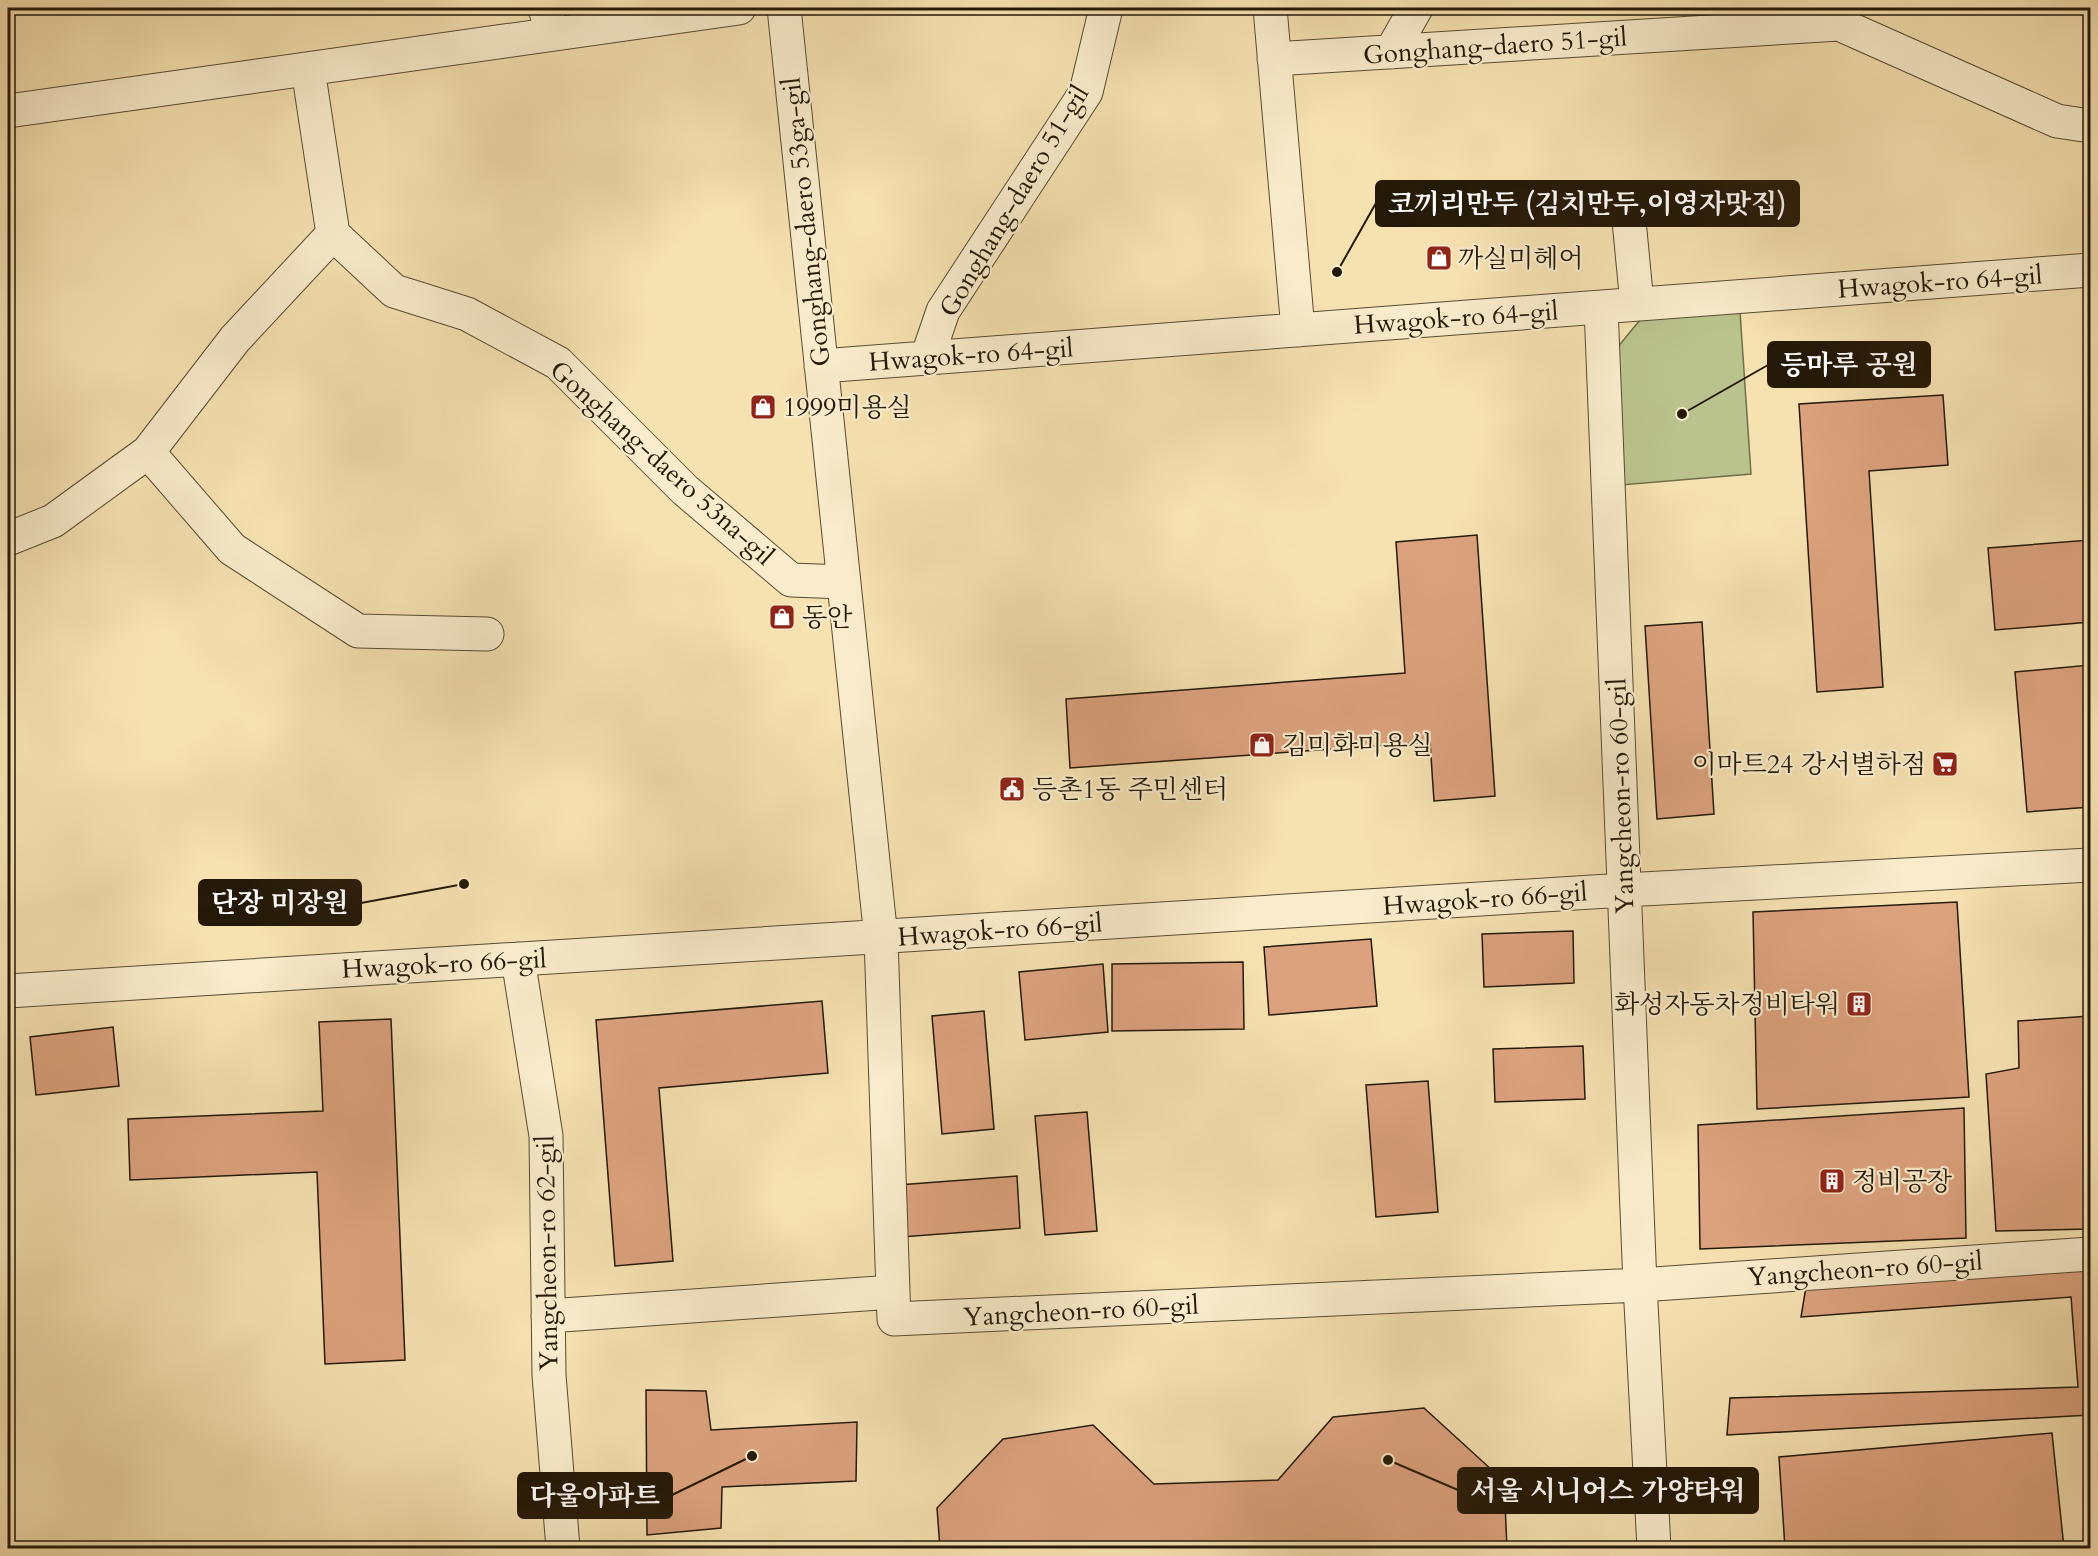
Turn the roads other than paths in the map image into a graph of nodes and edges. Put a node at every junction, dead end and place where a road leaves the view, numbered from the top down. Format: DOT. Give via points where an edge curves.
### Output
graph roads {
  1 [pos="740,8"];
  2 [pos="784,8"];
  3 [pos="1106,8"];
  4 [pos="1270,8"];
  5 [pos="1416,8"];
  6 [pos="548,21"];
  7 [pos="1391,52"];
  8 [pos="1274,60"];
  9 [pos="308,69"];
  10 [pos="8,111"];
  11 [pos="2091,126"];
  12 [pos="1628,210"];
  13 [pos="333,234"];
  14 [pos="2091,270"];
  15 [pos="1637,304"];
  16 [pos="1601,307"];
  17 [pos="1298,330"];
  18 [pos="927,358"];
  19 [pos="821,366"];
  20 [pos="147,452"];
  21 [pos="8,540"];
  22 [pos="844,582"];
  23 [pos="487,634"];
  24 [pos="2091,865"];
  25 [pos="1624,890"];
  26 [pos="881,938"];
  27 [pos="518,959"];
  28 [pos="8,991"];
  29 [pos="2091,1254"];
  30 [pos="1640,1285"];
  31 [pos="893,1292"];
  32 [pos="549,1316"];
  33 [pos="563,1548"];
  34 [pos="1654,1548"];
  1 -- 6 [label="street"];
  2 -- 19 [label="street, Gonghang-daero 53ga-gil"];
  3 -- 18 [label="street, Gonghang-daero 51-gil" via="1086,92 943,311"];
  4 -- 8 [label="street"];
  5 -- 7 [label="street"];
  6 -- 9 [label="street"];
  7 -- 8 [label="street, Gonghang-daero 51-gil"];
  7 -- 11 [label="street, Gonghang-daero 51-gil" via="1839,24 2057,121"];
  8 -- 17 [label="street"];
  9 -- 10 [label="street"];
  9 -- 13 [label="street"];
  12 -- 15 [label="street"];
  13 -- 20 [label="street" via="235,339"];
  13 -- 22 [label="street, Gonghang-daero 53na-gil" via="394,291 467,314 558,363 685,490 791,580"];
  14 -- 15 [label="street, Hwagok-ro 64-gil"];
  15 -- 16 [label="street, Hwagok-ro 64-gil"];
  16 -- 17 [label="street, Hwagok-ro 64-gil"];
  16 -- 25 [label="street, Yangcheon-ro 60-gil"];
  17 -- 18 [label="street, Hwagok-ro 64-gil"];
  18 -- 19 [label="street, Hwagok-ro 64-gil"];
  19 -- 22 [label="street, Gonghang-daero 53ga-gil"];
  20 -- 21 [label="street" via="52,521"];
  20 -- 23 [label="street" via="232,549 358,631"];
  22 -- 26 [label="street, Gonghang-daero 53ga-gil"];
  24 -- 25 [label="street, Hwagok-ro 66-gil"];
  25 -- 26 [label="street, Hwagok-ro 66-gil"];
  25 -- 30 [label="street, Yangcheon-ro 60-gil"];
  26 -- 27 [label="street, Hwagok-ro 66-gil"];
  26 -- 31 [label="street, Hwagok-ro 66-gil"];
  27 -- 28 [label="street, Hwagok-ro 66-gil"];
  27 -- 32 [label="street, Yangcheon-ro 62-gil" via="546,1136"];
  29 -- 30 [label="street, Yangcheon-ro 60-gil"];
  30 -- 31 [label="street, Yangcheon-ro 60-gil" via="894,1319"];
  30 -- 34 [label="street, Yangcheon-ro 60-gil"];
  31 -- 32 [label="street"];
  32 -- 33 [label="street, Yangcheon-ro 62-gil" via="549,1375"];
}
